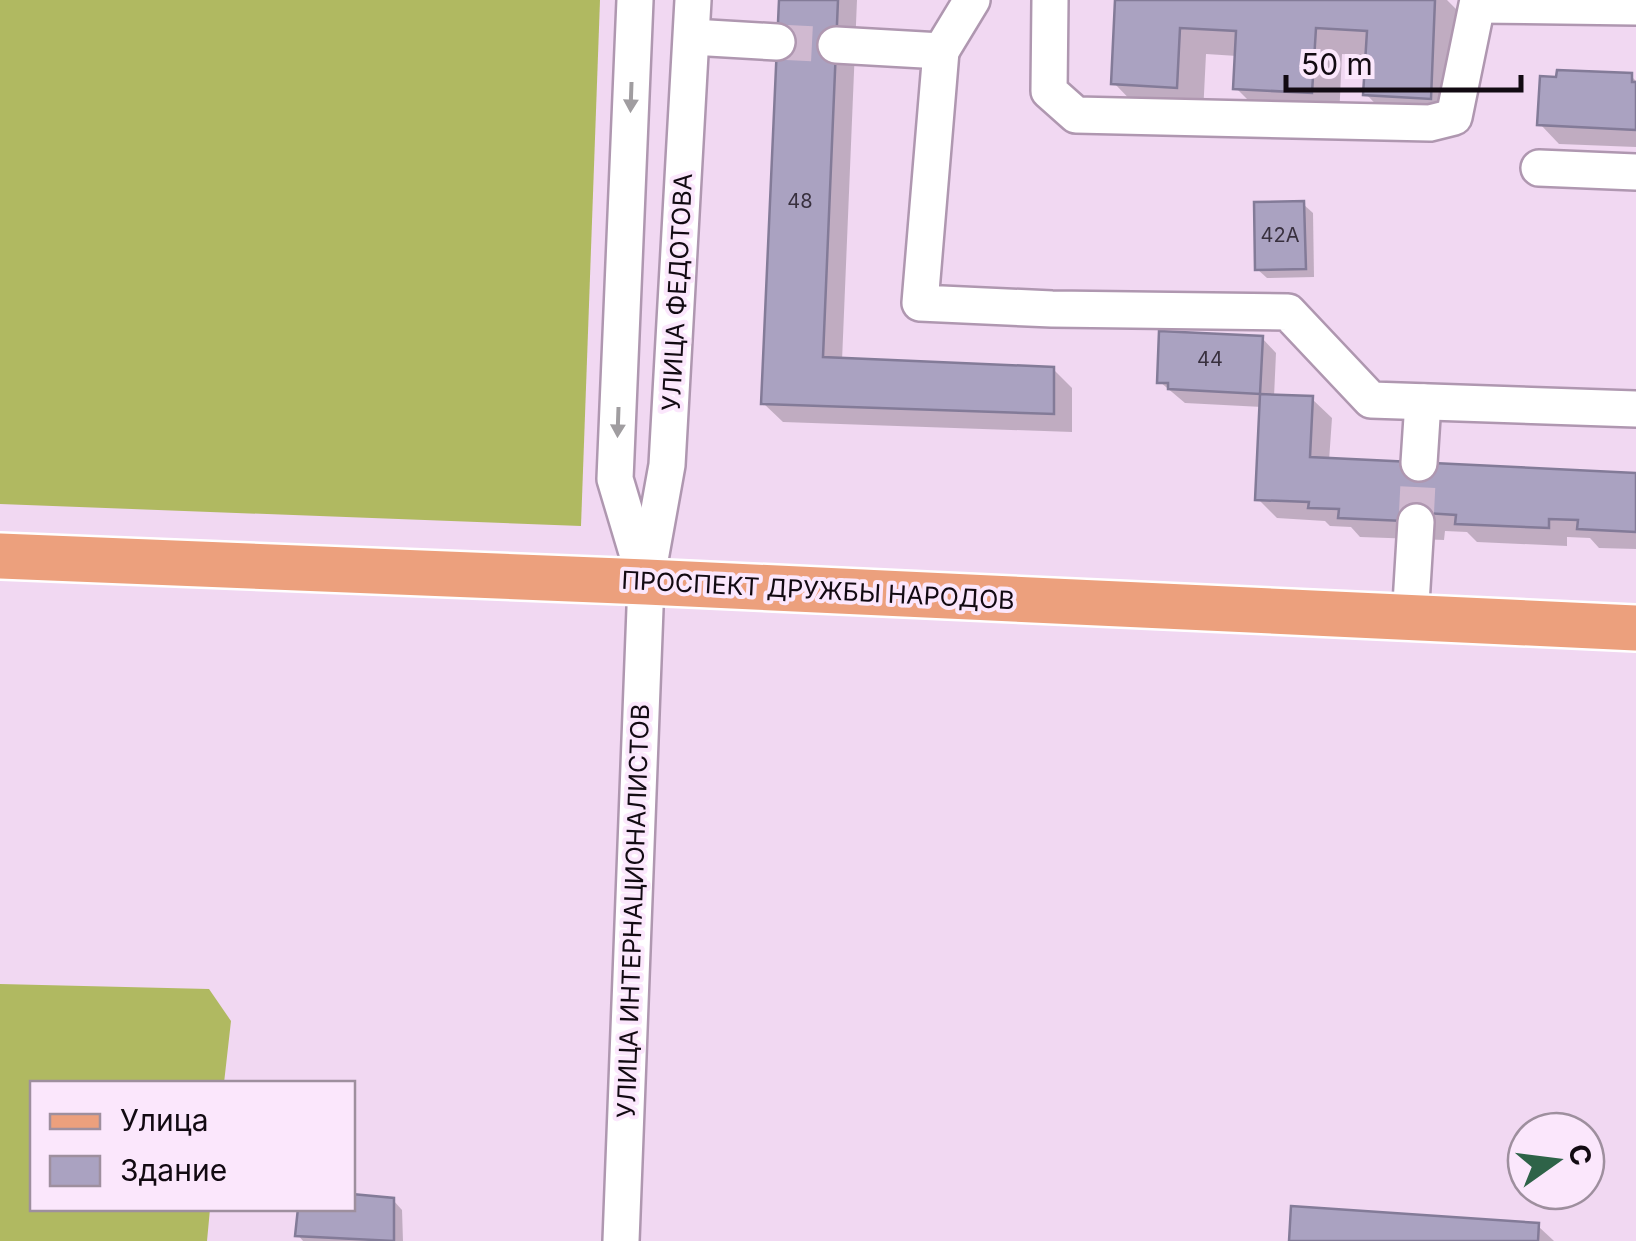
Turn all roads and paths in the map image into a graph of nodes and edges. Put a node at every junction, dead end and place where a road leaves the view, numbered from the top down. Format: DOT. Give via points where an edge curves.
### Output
graph roads {
  1 [pos="635,0"];
  2 [pos="693,0"];
  3 [pos="972,0"];
  4 [pos="1050,0"];
  5 [pos="1478,2"];
  6 [pos="1636,7"];
  7 [pos="692,37"];
  8 [pos="777,42"];
  9 [pos="836,45"];
  10 [pos="941,50"];
  11 [pos="1540,168"];
  12 [pos="1636,172"];
  13 [pos="1423,402"];
  14 [pos="1636,409"];
  15 [pos="1420,462"];
  16 [pos="1416,522"];
  17 [pos="0,556"];
  18 [pos="646,582"];
  19 [pos="1410,620"];
  20 [pos="1636,628"];
  21 [pos="621,1241"];
  1 -- 18 [label="street, one-way" via="615,479"];
  2 -- 7 [label="street, УЛИЦА ФЕДОТОВА"];
  3 -- 10 [label="street"];
  4 -- 5 [label="street" via="1049,91 1076,115 1430,123 1454,117"];
  5 -- 6 [label="street"];
  7 -- 8 [label="street"];
  7 -- 18 [label="street, УЛИЦА ФЕДОТОВА" via="668,464"];
  9 -- 10 [label="street"];
  10 -- 13 [label="street" via="920,303 1288,312 1371,400"];
  11 -- 12 [label="street"];
  13 -- 14 [label="street"];
  13 -- 15 [label="street"];
  16 -- 19 [label="street"];
  17 -- 18 [label="main road, ПРОСПЕКТ ДРУЖБЫ НАРОДОВ"];
  18 -- 19 [label="main road, ПРОСПЕКТ ДРУЖБЫ НАРОДОВ"];
  18 -- 21 [label="street, УЛИЦА ИНТЕРНАЦИОНАЛИСТОВ"];
  19 -- 20 [label="main road, ПРОСПЕКТ ДРУЖБЫ НАРОДОВ"];
}
